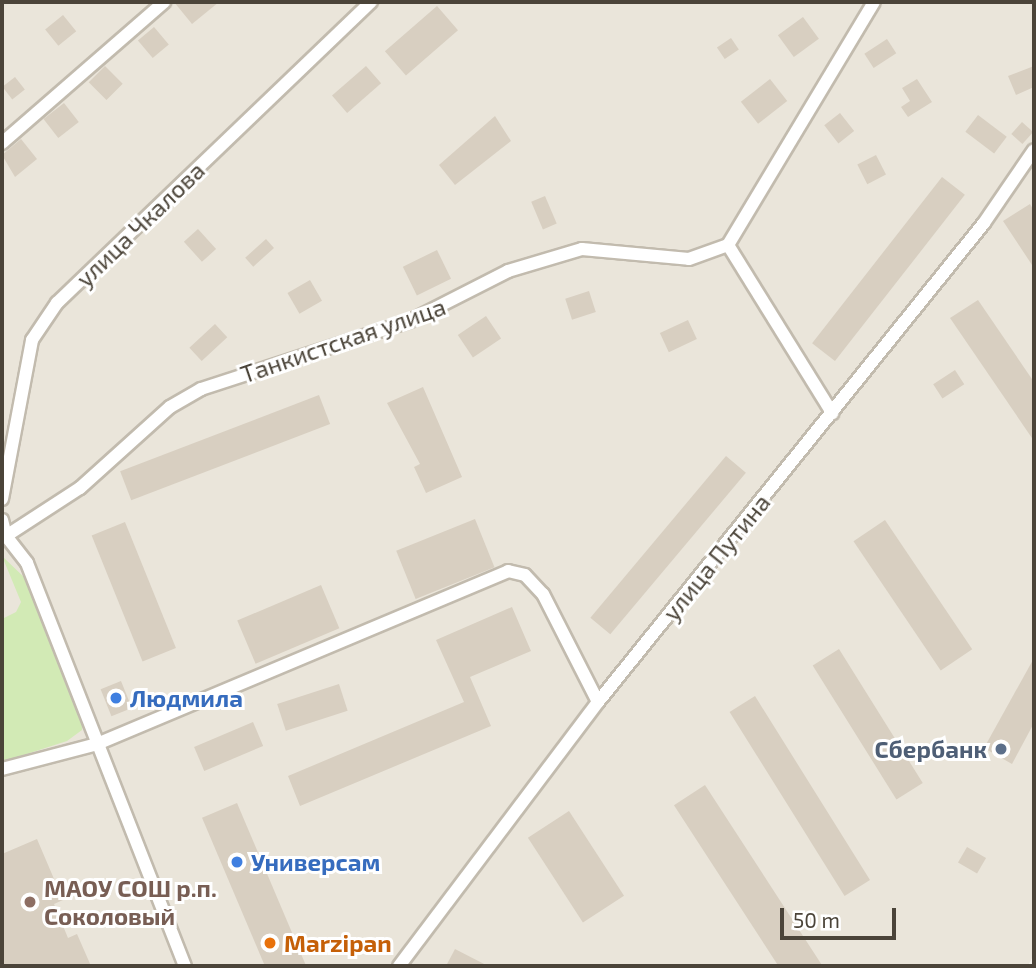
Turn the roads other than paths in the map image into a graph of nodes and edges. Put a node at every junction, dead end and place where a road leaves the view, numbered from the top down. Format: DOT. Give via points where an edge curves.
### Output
graph roads {
  1 [pos="164,2"];
  2 [pos="372,2"];
  3 [pos="874,2"];
  4 [pos="2,143"];
  5 [pos="1034,150"];
  6 [pos="728,245"];
  7 [pos="832,413"];
  8 [pos="2,499"];
  9 [pos="2,520"];
  10 [pos="6,536"];
  11 [pos="598,702"];
  12 [pos="97,744"];
  13 [pos="2,769"];
  14 [pos="185,966"];
  15 [pos="399,966"];
  1 -- 4 [label="street"];
  2 -- 8 [label="street, улица Чкалова" via="57,303 32,340"];
  3 -- 6 [label="street"];
  5 -- 7 [label="street, улица Путина" via="984,223"];
  6 -- 7 [label="street"];
  6 -- 10 [label="street, Танкистская улица" via="689,258 582,250 508,271 410,321 201,389 170,407 80,488"];
  7 -- 11 [label="street, улица Путина"];
  9 -- 10 [label="street"];
  10 -- 12 [label="street" via="27,563"];
  11 -- 12 [label="street" via="543,594 525,575 508,571"];
  11 -- 15 [label="street, улица Путина"];
  12 -- 13 [label="street"];
  12 -- 14 [label="street"];
}
